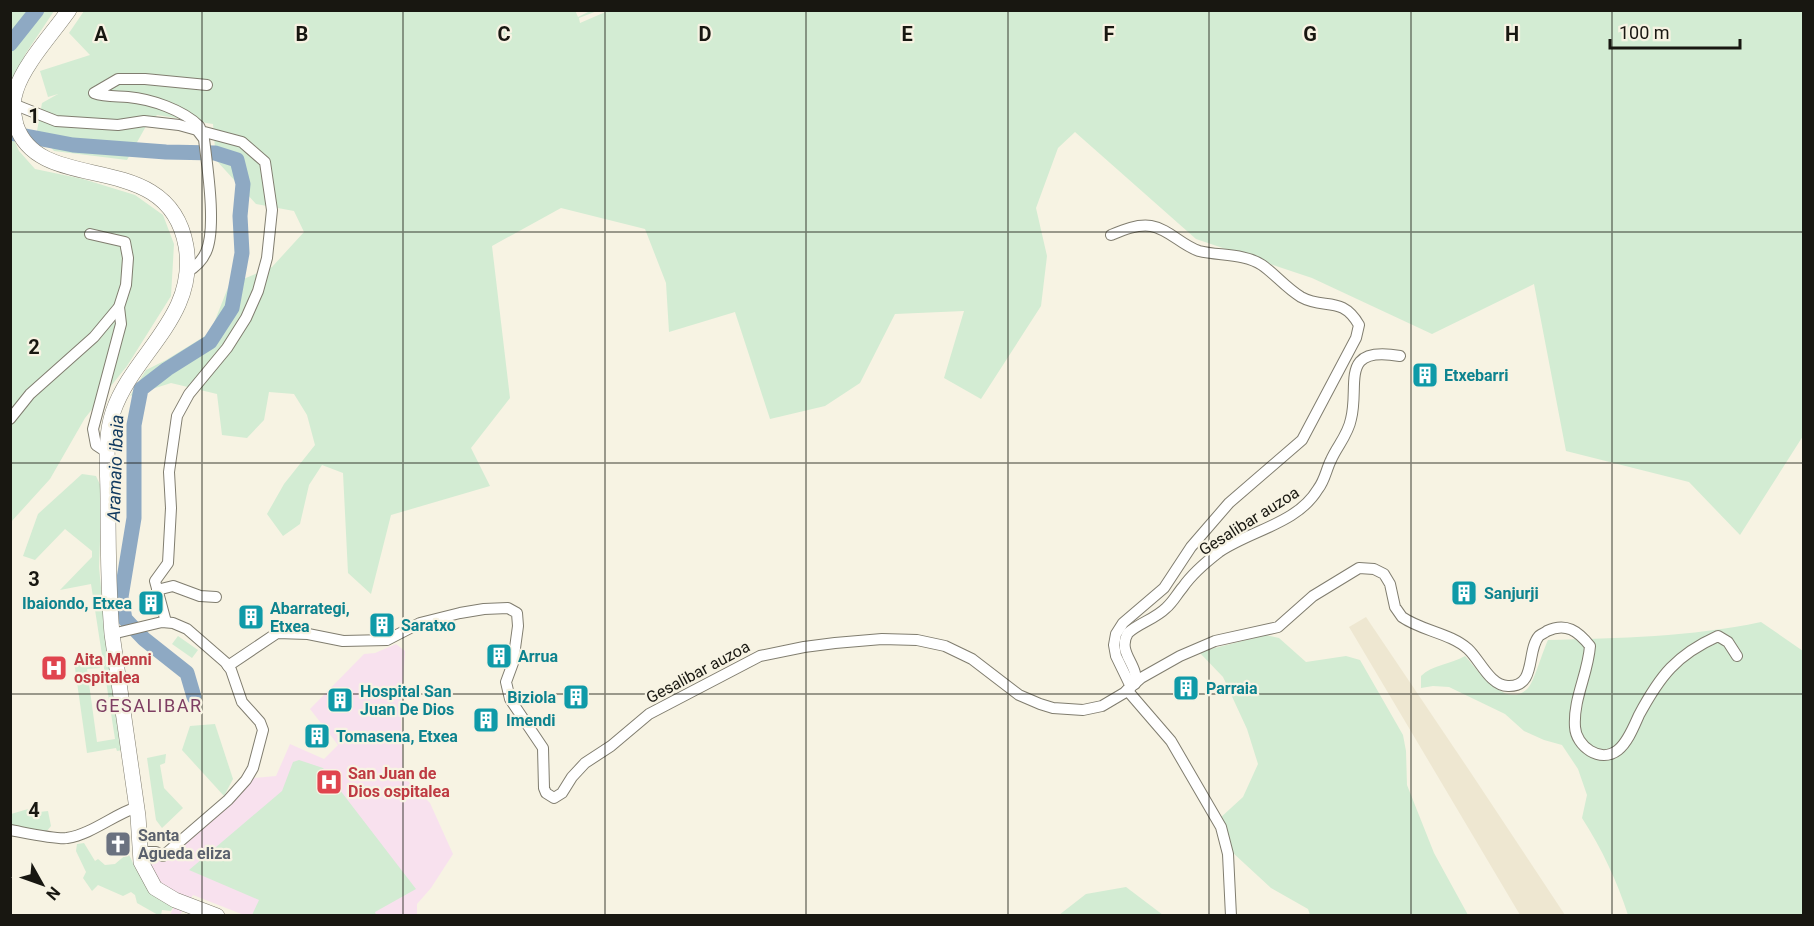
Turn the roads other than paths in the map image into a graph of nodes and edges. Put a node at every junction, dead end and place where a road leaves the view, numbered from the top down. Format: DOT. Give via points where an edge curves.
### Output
graph roads {
  1 [pos="69,10"];
  2 [pos="207,85"];
  3 [pos="13,104"];
  4 [pos="197,130"];
  5 [pos="90,234"];
  6 [pos="1111,235"];
  7 [pos="187,272"];
  8 [pos="119,307"];
  9 [pos="1400,356"];
  10 [pos="10,419"];
  11 [pos="108,453"];
  12 [pos="156,586"];
  13 [pos="216,597"];
  14 [pos="166,622"];
  15 [pos="118,633"];
  16 [pos="1737,656"];
  17 [pos="228,666"];
  18 [pos="1131,687"];
  19 [pos="137,807"];
  20 [pos="10,830"];
  21 [pos="140,852"];
  22 [pos="217,915"];
  23 [pos="1231,915"];
  1 -- 3 [label="main road" via="26,70"];
  2 -- 4 [label="street" via="118,79 94,93 132,97 170,109 196,122 200,128"];
  3 -- 4 [label="street" via="56,121 118,125 144,120"];
  3 -- 7 [label="main road" via="17,128 39,156 133,183 159,198 182,232"];
  4 -- 7 [label="street" via="204,139 211,224 207,250 196,267"];
  4 -- 12 [label="street" via="242,142 265,162 272,210 267,258 246,318 177,416 169,472 168,563"];
  5 -- 8 [label="street" via="126,245 126,285"];
  6 -- 18 [label="street" via="1150,226 1199,250 1260,264 1302,298 1343,308 1359,325 1356,338 1302,440 1228,503 1191,547 1164,588 1119,628 1114,645 1116,656"];
  7 -- 11 [label="main road" via="168,325 119,398 110,424"];
  8 -- 10 [label="street" via="94,337 30,394"];
  8 -- 11 [label="street" via="121,324 93,429 96,445"];
  9 -- 18 [label="street, Gesalibar auzoa" via="1370,356 1355,370 1349,426 1324,481 1306,505 1220,552 1183,586 1166,609 1128,633 1124,649 1135,674"];
  11 -- 15 [label="main road" via="109,604"];
  12 -- 13 [label="street" via="173,586"];
  12 -- 14 [label="street"];
  14 -- 15 [label="street"];
  14 -- 17 [label="street" via="187,629"];
  15 -- 19 [label="main road"];
  16 -- 18 [label="street" via="1728,642 1718,636 1698,645 1655,685 1618,750 1598,754 1579,742 1575,728 1575,705 1589,663 1590,646 1581,635 1569,627 1555,627 1539,635 1524,680 1507,687 1495,681 1467,648 1402,617 1383,574 1359,568 1313,596 1278,627 1215,641 1180,656"];
  17 -- 18 [label="street, Gesalibar auzoa" via="277,633 343,640 387,639 420,622 508,608 516,613 518,626 506,682 510,699 543,748 544,788 554,798 585,763 650,714 760,656 804,646 917,639 972,659 1019,694 1053,708 1083,710 1102,706"];
  17 -- 21 [label="street" via="242,702 263,730 253,768 228,800 170,851 163,856"];
  18 -- 23 [label="street" via="1171,741 1221,826 1228,854"];
  19 -- 20 [label="street" via="65,839"];
  19 -- 21 [label="main road"];
  21 -- 22 [label="main road" via="145,873 155,888 175,900"];
}
